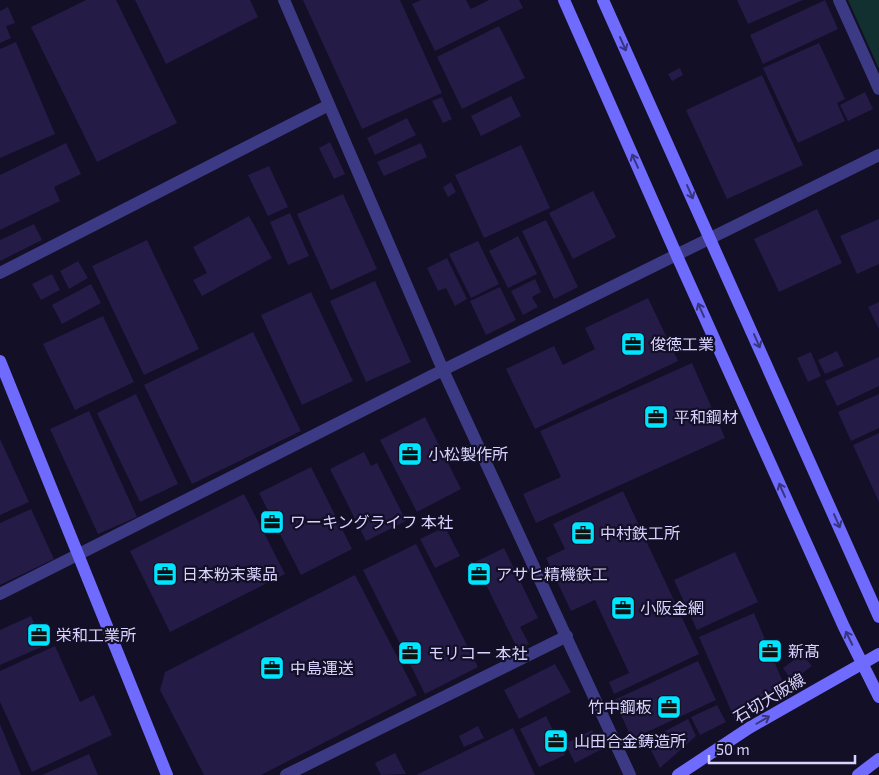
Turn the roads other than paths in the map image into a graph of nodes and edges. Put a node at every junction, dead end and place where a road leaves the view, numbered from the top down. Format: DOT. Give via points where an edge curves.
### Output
graph roads {
  1 [pos="284,0"];
  2 [pos="564,0"];
  3 [pos="603,0"];
  4 [pos="839,0"];
  5 [pos="879,89"];
  6 [pos="329,105"];
  7 [pos="879,155"];
  8 [pos="711,238"];
  9 [pos="677,256"];
  10 [pos="0,273"];
  11 [pos="0,361"];
  12 [pos="443,370"];
  13 [pos="79,555"];
  14 [pos="0,594"];
  15 [pos="879,617"];
  16 [pos="567,636"];
  17 [pos="879,654"];
  18 [pos="861,663"];
  19 [pos="879,697"];
  20 [pos="879,759"];
  21 [pos="167,775"];
  22 [pos="286,775"];
  23 [pos="630,775"];
  24 [pos="678,775"];
  25 [pos="858,775"];
  1 -- 6 [label="street"];
  9 -- 2 [label="street, one-way"];
  3 -- 8 [label="street, one-way"];
  4 -- 5 [label="street"];
  6 -- 10 [label="street"];
  6 -- 12 [label="street"];
  7 -- 8 [label="street"];
  8 -- 9 [label="street"];
  8 -- 15 [label="street, one-way"];
  9 -- 12 [label="street"];
  18 -- 9 [label="street, one-way"];
  11 -- 13 [label="street"];
  12 -- 13 [label="street"];
  12 -- 16 [label="street"];
  13 -- 14 [label="street"];
  13 -- 21 [label="street"];
  16 -- 22 [label="street"];
  16 -- 23 [label="street"];
  17 -- 18 [label="street, 石切大阪線"];
  18 -- 19 [label="street"];
  24 -- 18 [label="street, 石切大阪線, one-way" via="749,728"];
  20 -- 25 [label="street"];
}
